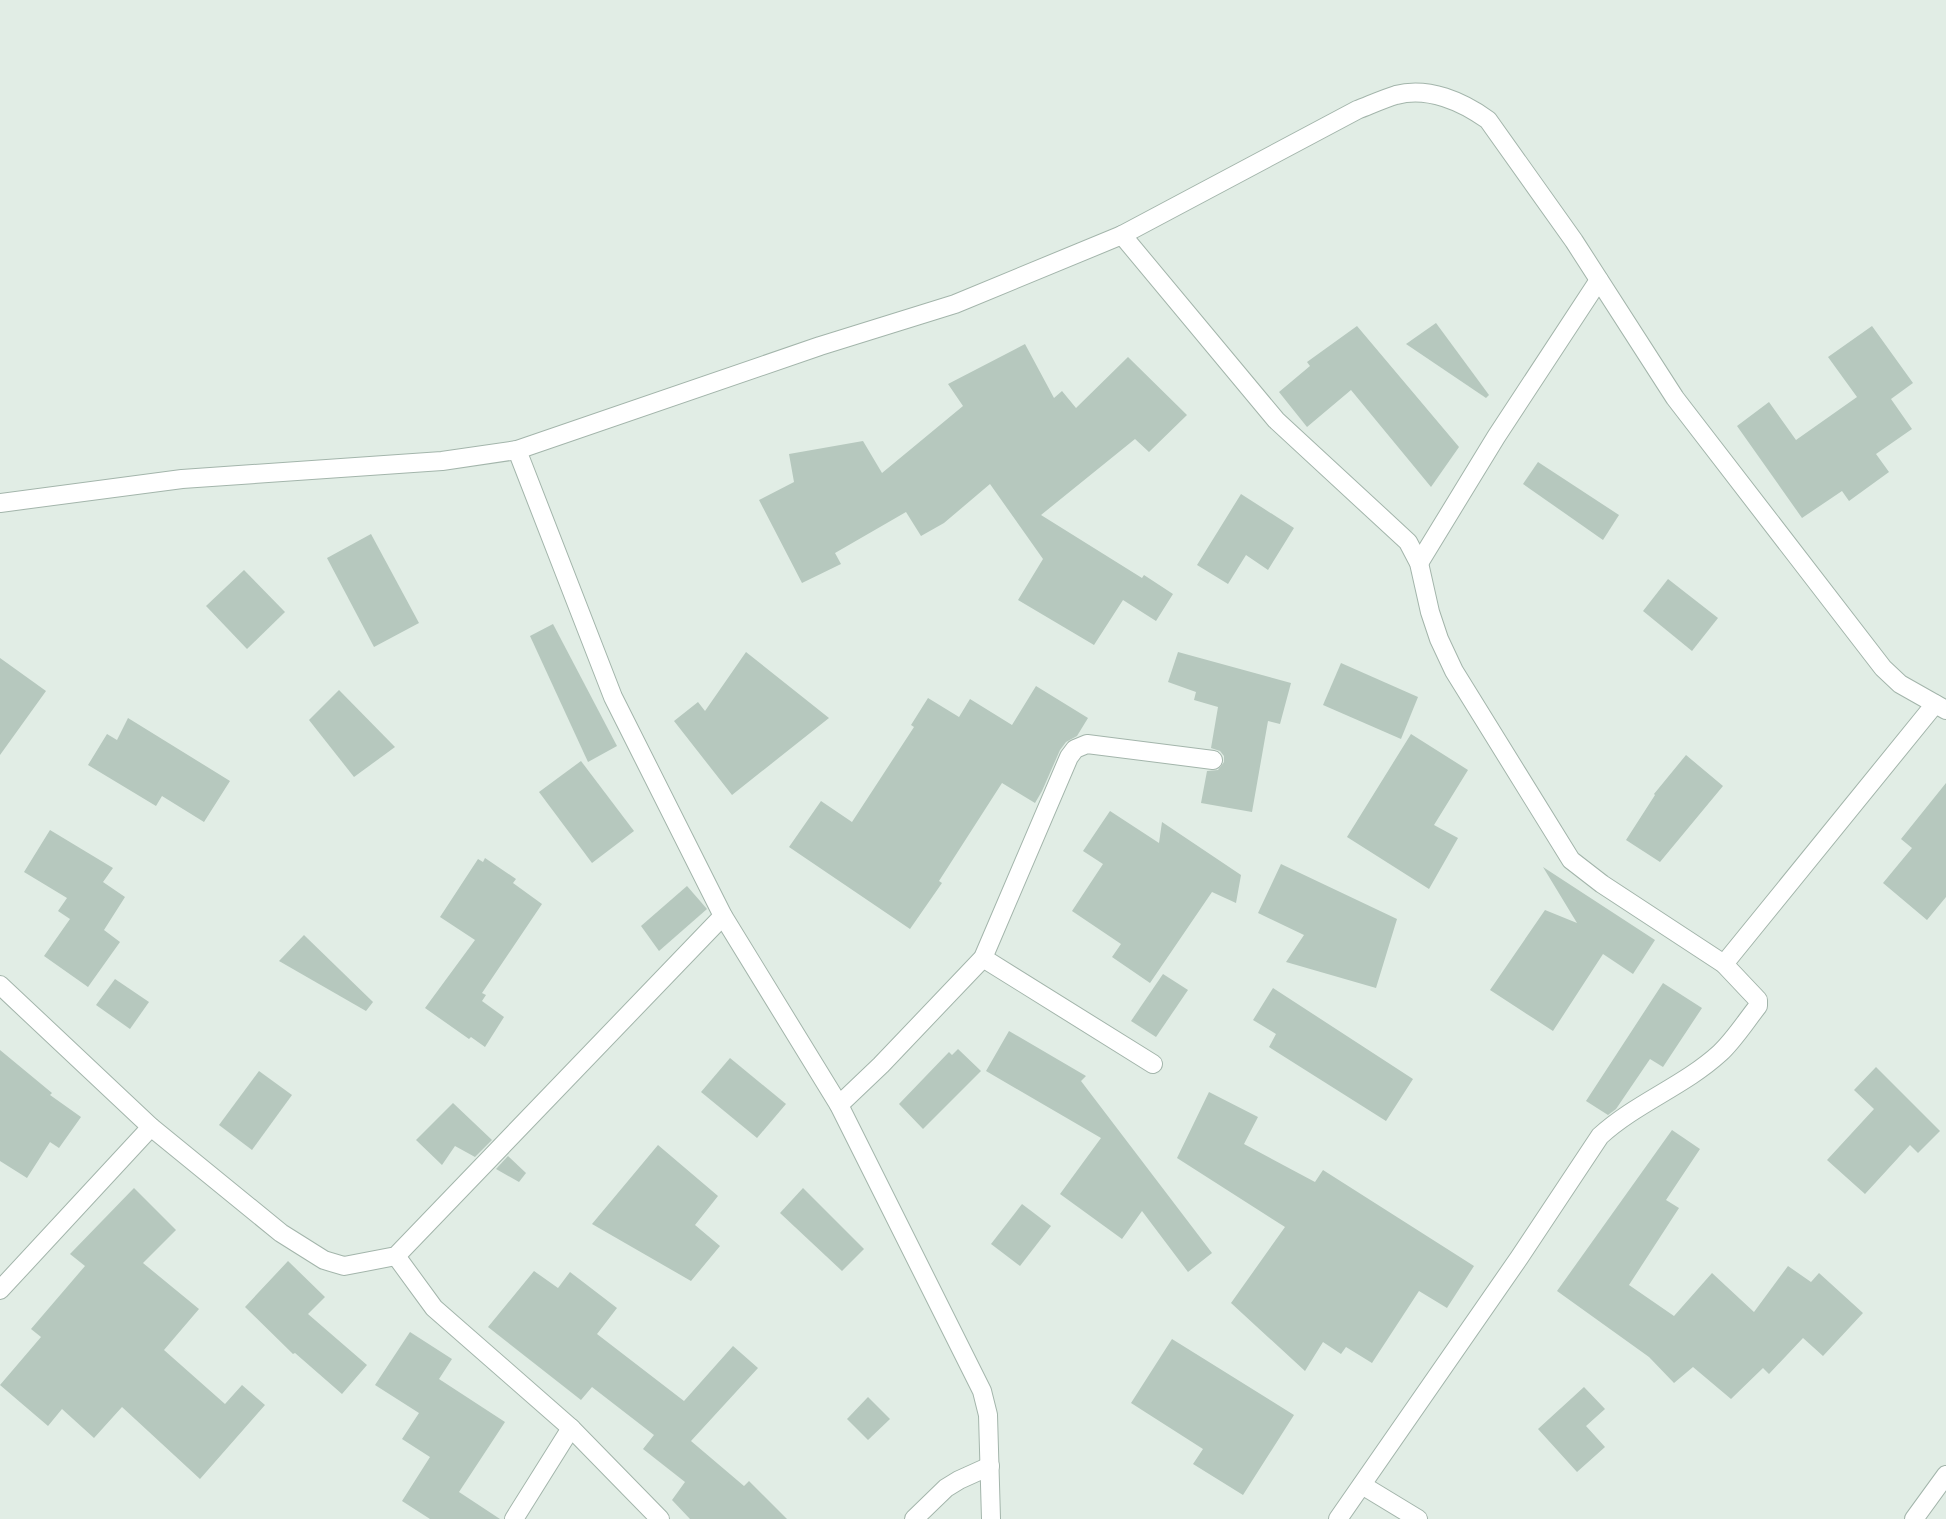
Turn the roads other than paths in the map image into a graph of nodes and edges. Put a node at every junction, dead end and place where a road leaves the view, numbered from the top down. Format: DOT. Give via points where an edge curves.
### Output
graph roads {
  1 [pos="1122,235"];
  2 [pos="1599,280"];
  3 [pos="517,450"];
  4 [pos="0,503"];
  5 [pos="1419,563"];
  6 [pos="1940,707"];
  7 [pos="1213,760"];
  8 [pos="723,916"];
  9 [pos="983,958"];
  10 [pos="1724,964"];
  11 [pos="2,992"];
  12 [pos="1153,1064"];
  13 [pos="839,1105"];
  14 [pos="152,1127"];
  15 [pos="396,1257"];
  16 [pos="0,1290"];
  17 [pos="571,1428"];
  18 [pos="990,1466"];
  19 [pos="1946,1475"];
  20 [pos="1362,1485"];
  21 [pos="514,1519"];
  22 [pos="660,1519"];
  23 [pos="914,1519"];
  24 [pos="991,1519"];
  25 [pos="1338,1519"];
  26 [pos="1418,1519"];
  27 [pos="1914,1519"];
  1 -- 2 [label="street" via="1357,110 1398,94 1419,93 1468,106 1488,120"];
  1 -- 3 [label="street" via="955,304"];
  1 -- 5 [label="street" via="1276,420 1395,528"];
  2 -- 5 [label="street"];
  2 -- 6 [label="street" via="1675,398 1883,668 1900,684"];
  3 -- 4 [label="street" via="442,461 182,479"];
  3 -- 8 [label="street" via="613,697"];
  5 -- 10 [label="street" via="1433,621 1454,671 1571,860"];
  6 -- 10 [label="street"];
  7 -- 9 [label="street" via="1087,744 1075,749"];
  8 -- 13 [label="street"];
  8 -- 15 [label="street"];
  9 -- 12 [label="street"];
  9 -- 13 [label="street"];
  10 -- 20 [label="street" via="1753,993 1758,1006 1720,1053 1600,1136"];
  11 -- 14 [label="street"];
  13 -- 18 [label="street" via="982,1391 988,1414"];
  14 -- 15 [label="street" via="262,1220 324,1260 344,1266"];
  14 -- 16 [label="street"];
  15 -- 17 [label="street" via="434,1308"];
  17 -- 21 [label="street"];
  17 -- 22 [label="street"];
  18 -- 23 [label="street" via="946,1488"];
  18 -- 24 [label="street"];
  19 -- 27 [label="street"];
  20 -- 25 [label="street"];
  20 -- 26 [label="street"];
}
